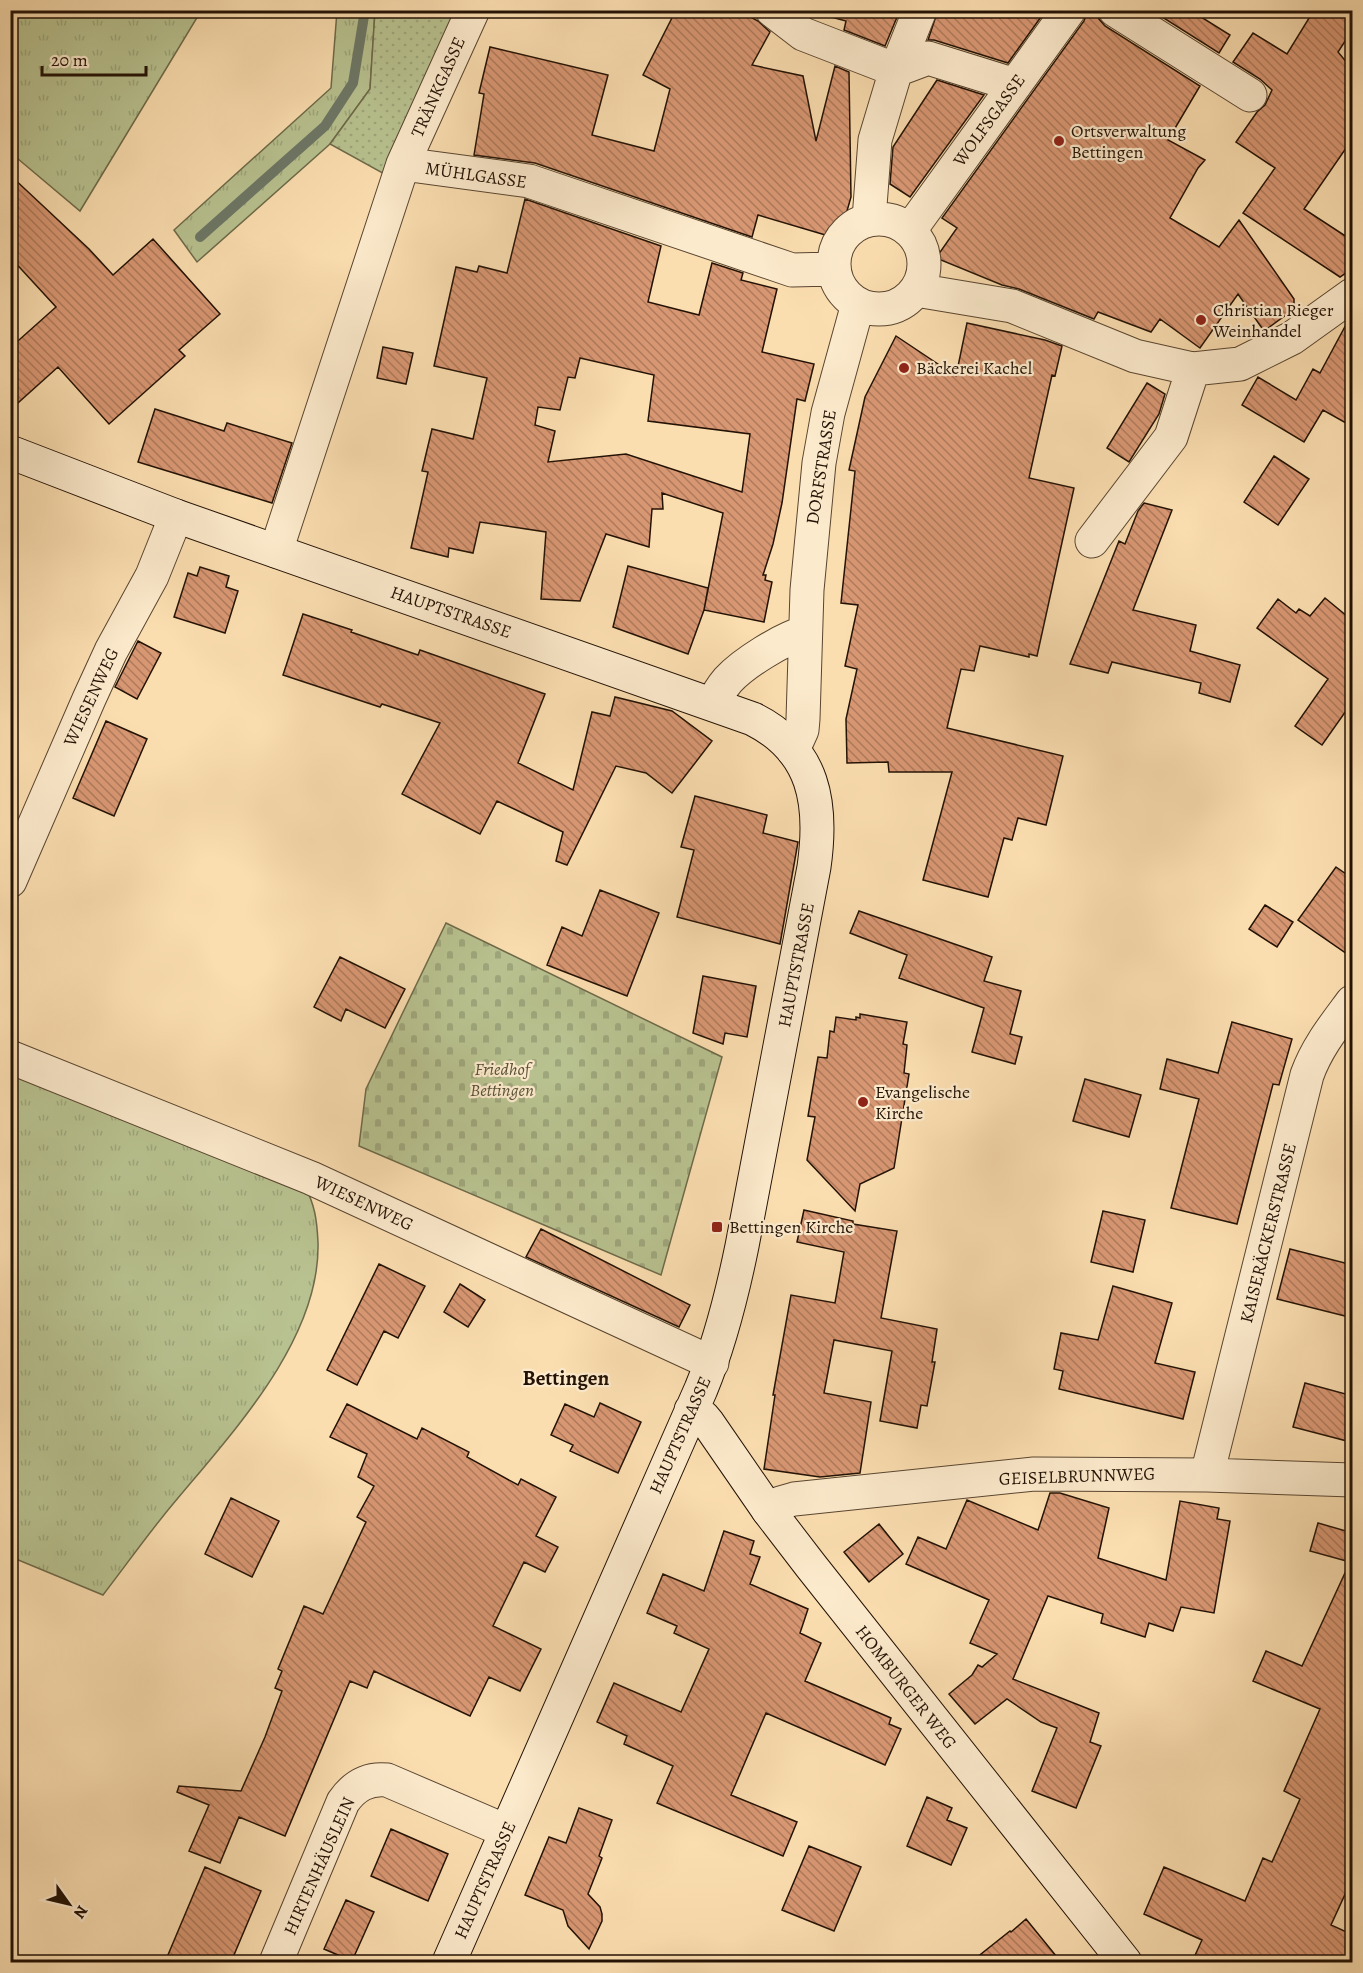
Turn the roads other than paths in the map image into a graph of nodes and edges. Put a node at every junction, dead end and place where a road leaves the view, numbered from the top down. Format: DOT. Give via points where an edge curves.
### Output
graph roads {
  1 [pos="473,10"];
  2 [pos="772,10"];
  3 [pos="920,10"];
  4 [pos="1069,10"];
  5 [pos="1115,10"];
  6 [pos="896,70"];
  7 [pos="1015,85"];
  8 [pos="1250,95"];
  9 [pos="403,164"];
  10 [pos="869,219"];
  11 [pos="910,230"];
  12 [pos="834,269"];
  13 [pos="916,290"];
  14 [pos="1353,295"];
  15 [pos="858,304"];
  16 [pos="1193,369"];
  17 [pos="10,452"];
  18 [pos="176,516"];
  19 [pos="1092,541"];
  20 [pos="276,551"];
  21 [pos="804,633"];
  22 [pos="713,704"];
  23 [pos="793,750"];
  24 [pos="10,880"];
  25 [pos="1353,1002"];
  26 [pos="10,1057"];
  27 [pos="712,1363"];
  28 [pos="691,1410"];
  29 [pos="1207,1474"];
  30 [pos="1353,1480"];
  31 [pos="768,1510"];
  32 [pos="506,1831"];
  33 [pos="276,1962"];
  34 [pos="448,1962"];
  35 [pos="1125,1962"];
  1 -- 9 [label="street, TRÄNKGASSE"];
  2 -- 6 [label="street" via="803,34"];
  3 -- 6 [label="street"];
  4 -- 7 [label="street, WOLFSGASSE"];
  5 -- 8 [label="street"];
  6 -- 7 [label="street" via="928,58"];
  6 -- 10 [label="street" via="874,140"];
  7 -- 11 [label="street, WOLFSGASSE"];
  9 -- 12 [label="street, MÜHLGASSE" via="529,181 792,270"];
  9 -- 20 [label="street, MÜHLGASSE"];
  10 -- 11 [label="street" via="891,220"];
  10 -- 12 [label="street" via="849,230 837,247"];
  11 -- 13 [label="street" via="922,248 924,270"];
  12 -- 15 [label="street" via="842,289"];
  13 -- 15 [label="street" via="900,304 879,309"];
  13 -- 16 [label="street" via="1012,306 1135,356"];
  14 -- 16 [label="street" via="1292,338 1240,364"];
  15 -- 21 [label="street, DORFSTRASSE" via="828,413 819,463"];
  16 -- 19 [label="street" via="1171,437"];
  17 -- 18 [label="street, HAUPTSTRASSE"];
  18 -- 20 [label="street, HAUPTSTRASSE"];
  18 -- 24 [label="street, WIESENWEG" via="152,576 89,699"];
  20 -- 22 [label="street, HAUPTSTRASSE"];
  21 -- 22 [label="street" via="783,641 736,673"];
  21 -- 23 [label="street, DORFSTRASSE" via="802,730"];
  22 -- 23 [label="street, HAUPTSTRASSE" via="764,724"];
  23 -- 27 [label="street, HAUPTSTRASSE" via="816,798 816,854 742,1246"];
  25 -- 29 [label="street, KAISERÄCKERSTRASSE" via="1322,1043 1307,1074"];
  26 -- 27 [label="street, WIESENWEG" via="311,1178"];
  27 -- 28 [label="street, HAUPTSTRASSE"];
  28 -- 31 [label="street, HOMBURGER WEG" via="708,1423"];
  28 -- 32 [label="street, HAUPTSTRASSE"];
  29 -- 30 [label="street, GEISELBRUNNWEG"];
  29 -- 31 [label="street, GEISELBRUNNWEG" via="1035,1474 794,1499"];
  31 -- 35 [label="street, HOMBURGER WEG"];
  32 -- 33 [label="street, HIRTENHÄUSLEIN" via="387,1780 377,1779 358,1786 343,1802"];
  32 -- 34 [label="street, HAUPTSTRASSE"];
}
